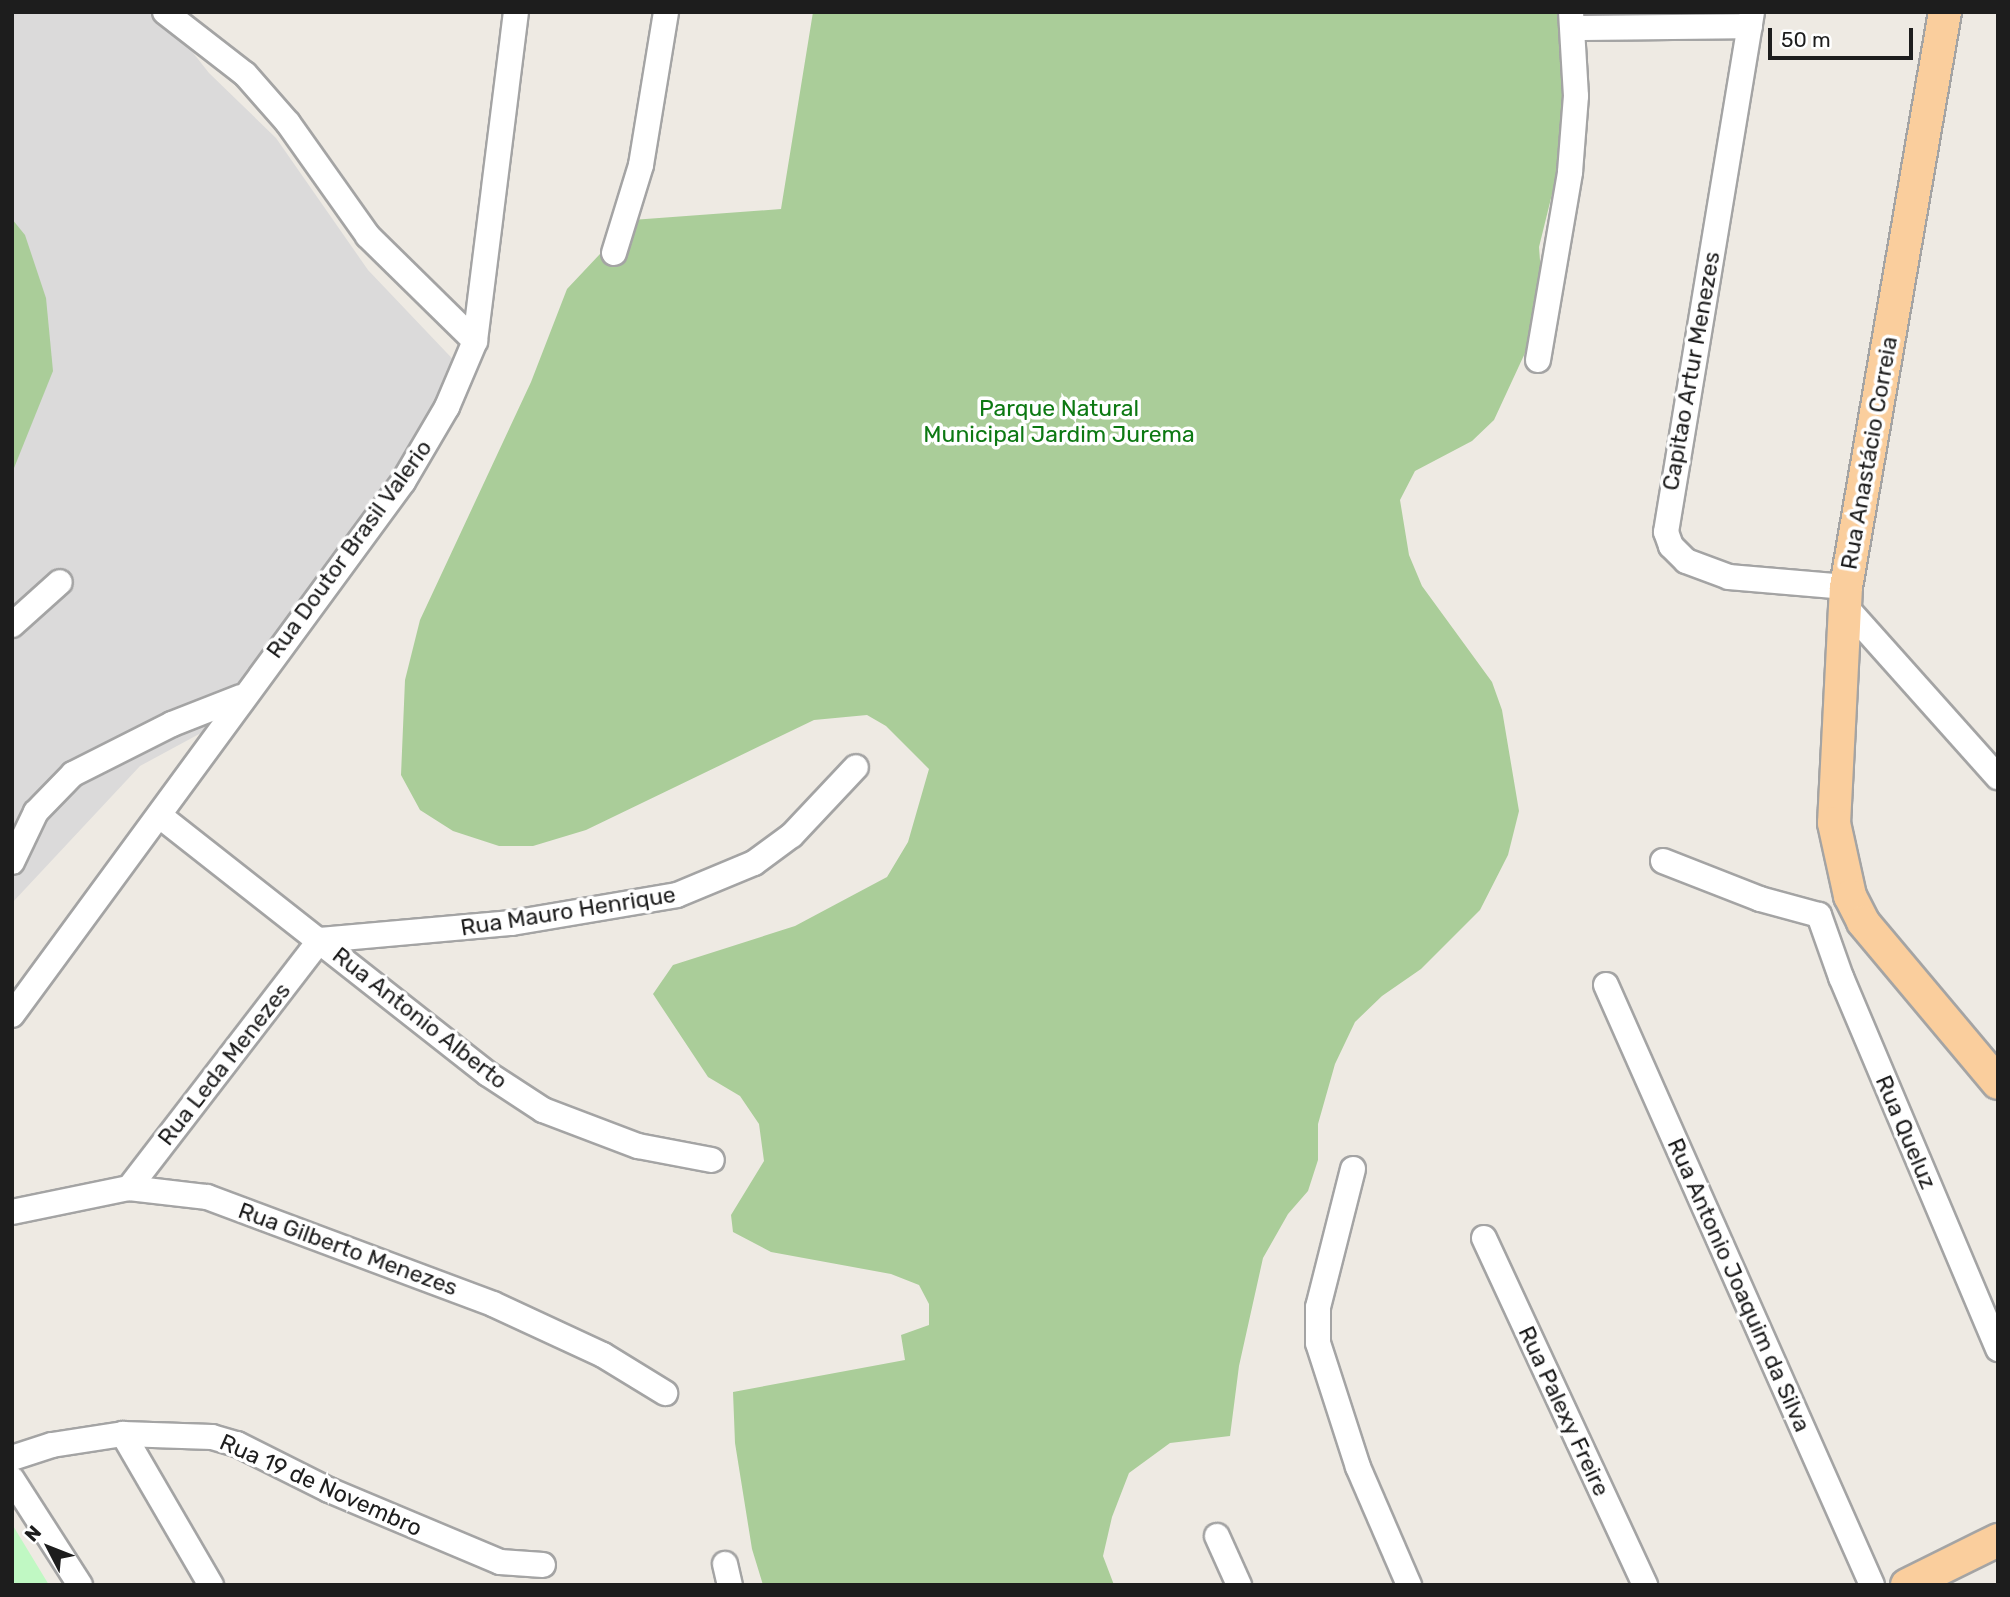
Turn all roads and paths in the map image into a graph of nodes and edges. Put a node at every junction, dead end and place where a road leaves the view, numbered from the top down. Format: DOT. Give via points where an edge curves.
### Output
graph roads {
  1 [pos="165,12"];
  2 [pos="516,12"];
  3 [pos="666,12"];
  4 [pos="1945,12"];
  5 [pos="1751,19"];
  6 [pos="1572,20"];
  7 [pos="614,253"];
  8 [pos="475,341"];
  9 [pos="1538,360"];
  10 [pos="60,582"];
  11 [pos="1845,596"];
  12 [pos="12,625"];
  13 [pos="241,697"];
  14 [pos="856,767"];
  15 [pos="1998,776"];
  16 [pos="160,816"];
  17 [pos="1663,861"];
  18 [pos="12,862"];
  19 [pos="1850,896"];
  20 [pos="1819,915"];
  21 [pos="320,940"];
  22 [pos="1606,985"];
  23 [pos="12,1015"];
  24 [pos="1998,1083"];
  25 [pos="712,1160"];
  26 [pos="1353,1169"];
  27 [pos="129,1188"];
  28 [pos="12,1212"];
  29 [pos="1484,1238"];
  30 [pos="1998,1349"];
  31 [pos="665,1392"];
  32 [pos="123,1434"];
  33 [pos="12,1458"];
  34 [pos="12,1479"];
  35 [pos="1217,1536"];
  36 [pos="1998,1540"];
  37 [pos="543,1565"];
  38 [pos="80,1585"];
  39 [pos="211,1585"];
  40 [pos="1239,1585"];
  41 [pos="1409,1585"];
  42 [pos="1645,1585"];
  43 [pos="1872,1585"];
  44 [pos="1907,1585"];
  1 -- 8 [label="street" via="245,74 288,123 369,236"];
  2 -- 8 [label="street, Rua Doutor Brasil Valerio"];
  3 -- 7 [label="street" via="641,165"];
  4 -- 11 [label="main road, Rua Anastácio Correia"];
  5 -- 6 [label="street"];
  5 -- 11 [label="street, Capitao Artur Menezes" via="1666,532 1671,547 1686,561 1729,578"];
  6 -- 9 [label="street" via="1576,96 1570,172"];
  8 -- 13 [label="street, Rua Doutor Brasil Valerio" via="447,407 403,482"];
  10 -- 12 [label="street"];
  11 -- 15 [label="street"];
  11 -- 19 [label="main road, Rua Anastácio Correia" via="1834,823"];
  13 -- 16 [label="street, Rua Doutor Brasil Valerio"];
  13 -- 18 [label="street" via="172,724 73,774 36,812"];
  14 -- 21 [label="street, Rua Mauro Henrique" via="792,835 754,863 677,895 512,923"];
  16 -- 21 [label="street, Rua Antonio Alberto"];
  16 -- 23 [label="street, Rua Doutor Brasil Valerio"];
  17 -- 20 [label="street" via="1760,899"];
  19 -- 20 [label="street"];
  19 -- 24 [label="main road, Rua Anastácio Correia" via="1880,946"];
  20 -- 30 [label="street, Rua Queluz"];
  21 -- 25 [label="street, Rua Antonio Alberto" via="488,1074 543,1110 638,1146"];
  21 -- 27 [label="street, Rua Leda Menezes"];
  22 -- 43 [label="street, Rua Antonio Joaquim da Silva"];
  26 -- 41 [label="street" via="1318,1307 1318,1343 1358,1466"];
  27 -- 28 [label="street, Rua Gilberto Menezes"];
  27 -- 31 [label="street, Rua Gilberto Menezes" via="207,1197 481,1299 603,1355"];
  29 -- 42 [label="street, Rua Palexy Freire"];
  32 -- 33 [label="street, Rua 19 de Novembro" via="52,1445"];
  32 -- 37 [label="street, Rua 19 de Novembro" via="185,1433 237,1444 329,1490 500,1562"];
  32 -- 39 [label="street"];
  34 -- 38 [label="street"];
  35 -- 40 [label="street"];
  36 -- 44 [label="main road"];
}
